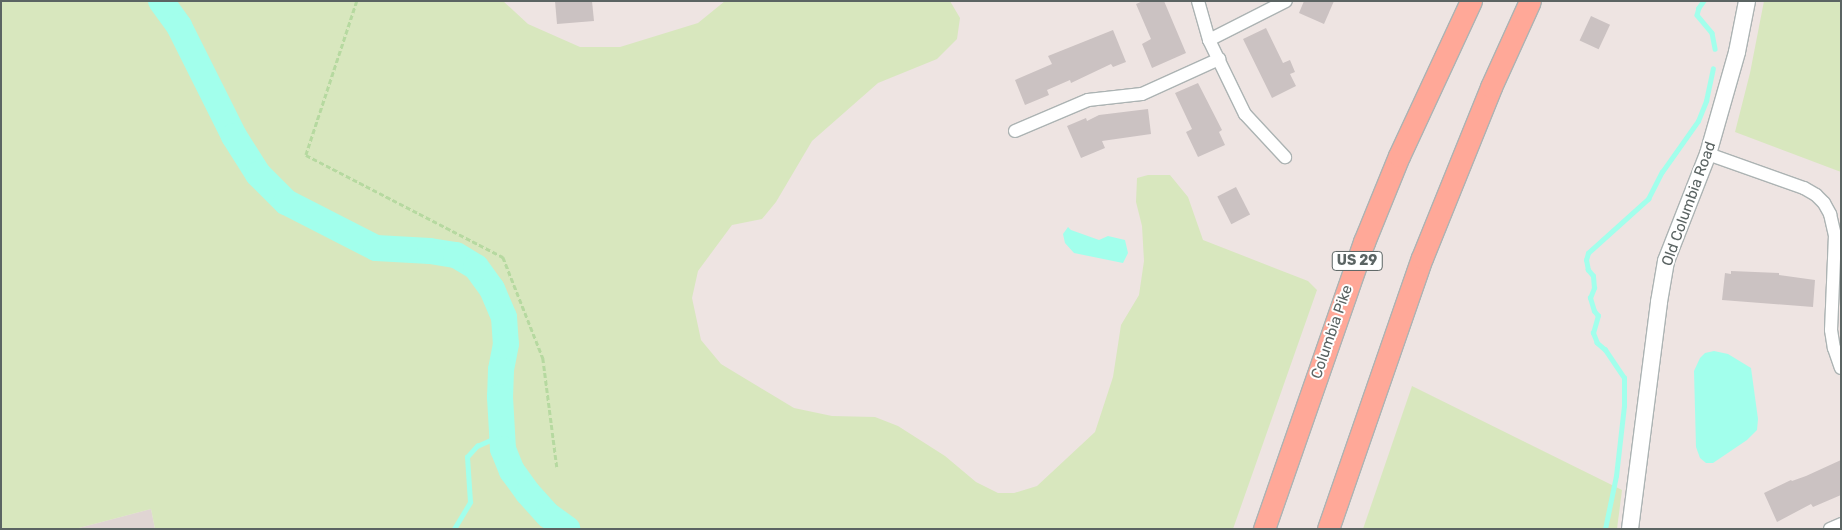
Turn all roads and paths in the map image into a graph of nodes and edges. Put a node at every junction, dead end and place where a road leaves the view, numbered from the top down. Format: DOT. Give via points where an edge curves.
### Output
graph roads {
  1 [pos="357,1"];
  2 [pos="1198,1"];
  3 [pos="1286,1"];
  4 [pos="1471,1"];
  5 [pos="1530,1"];
  6 [pos="1747,1"];
  7 [pos="1209,40"];
  8 [pos="1219,59"];
  9 [pos="1015,131"];
  10 [pos="1708,154"];
  11 [pos="1285,157"];
  12 [pos="1841,368"];
  13 [pos="557,467"];
  14 [pos="1841,524"];
  15 [pos="1264,529"];
  16 [pos="1328,529"];
  17 [pos="1630,529"];
  18 [pos="1830,529"];
  1 -- 13 [label="path" via="306,155 504,257 543,358"];
  2 -- 7 [label="street"];
  3 -- 7 [label="street"];
  4 -- 15 [label="highway, Columbia Pike / US 29" via="1399,156 1364,242"];
  5 -- 16 [label="highway" via="1491,87 1422,258"];
  6 -- 10 [label="street, Old Columbia Road" via="1737,52"];
  7 -- 8 [label="street"];
  8 -- 9 [label="street" via="1142,94 1088,100"];
  8 -- 11 [label="street" via="1245,114"];
  10 -- 12 [label="street" via="1804,188 1824,203 1835,235 1831,330"];
  10 -- 17 [label="street, Old Columbia Road" via="1666,262"];
  14 -- 18 [label="street"];
}
